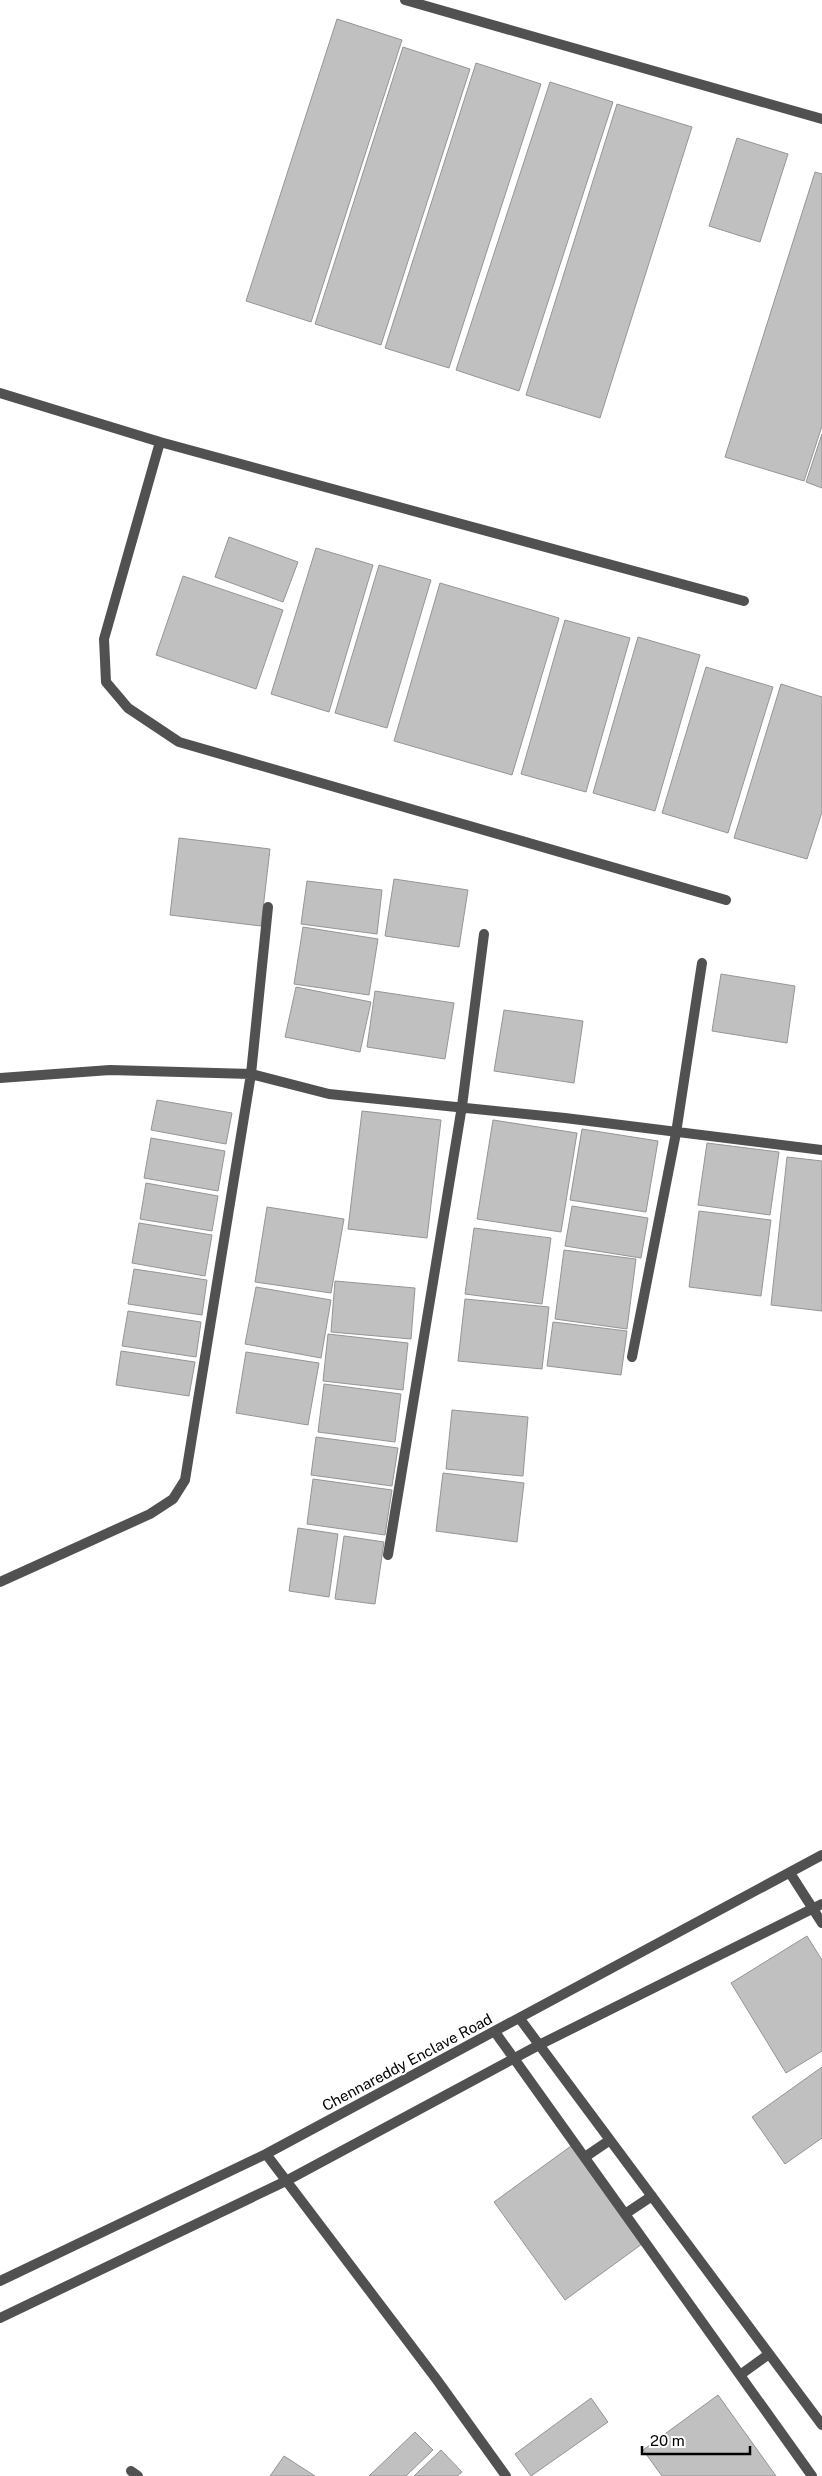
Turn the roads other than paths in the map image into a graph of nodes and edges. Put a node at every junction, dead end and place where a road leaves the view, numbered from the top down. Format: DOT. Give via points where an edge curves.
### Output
graph roads {
  1 [pos="405,0"];
  2 [pos="822,119"];
  3 [pos="0,393"];
  4 [pos="160,442"];
  5 [pos="744,601"];
  6 [pos="726,900"];
  7 [pos="268,907"];
  8 [pos="484,934"];
  9 [pos="702,963"];
  10 [pos="251,1074"];
  11 [pos="0,1078"];
  12 [pos="462,1106"];
  13 [pos="676,1133"];
  14 [pos="822,1150"];
  15 [pos="632,1357"];
  16 [pos="388,1554"];
  17 [pos="0,1582"];
  18 [pos="822,1855"];
  19 [pos="790,1873"];
  20 [pos="818,1907"];
  21 [pos="822,1922"];
  22 [pos="520,2019"];
  23 [pos="495,2032"];
  24 [pos="539,2045"];
  25 [pos="515,2058"];
  26 [pos="610,2140"];
  27 [pos="266,2154"];
  28 [pos="585,2157"];
  29 [pos="286,2181"];
  30 [pos="652,2196"];
  31 [pos="625,2214"];
  32 [pos="0,2281"];
  33 [pos="0,2318"];
  34 [pos="769,2354"];
  35 [pos="740,2375"];
  36 [pos="822,2425"];
  37 [pos="506,2476"];
  38 [pos="812,2476"];
  1 -- 2 [label="street"];
  3 -- 4 [label="street"];
  4 -- 5 [label="street"];
  4 -- 6 [label="street" via="104,639 106,682 128,708 179,742"];
  7 -- 10 [label="street"];
  8 -- 12 [label="street"];
  9 -- 13 [label="street"];
  10 -- 11 [label="street" via="110,1070"];
  10 -- 12 [label="street" via="329,1094"];
  10 -- 17 [label="street" via="185,1480 173,1498 150,1514"];
  12 -- 13 [label="street"];
  12 -- 16 [label="street"];
  13 -- 14 [label="street"];
  13 -- 15 [label="street"];
  18 -- 19 [label="street, Chennareddy Enclave Road"];
  19 -- 20 [label="street"];
  19 -- 22 [label="street, Chennareddy Enclave Road"];
  20 -- 21 [label="street"];
  20 -- 24 [label="street"];
  22 -- 23 [label="street, Chennareddy Enclave Road"];
  22 -- 24 [label="street"];
  23 -- 25 [label="street"];
  23 -- 27 [label="street, Chennareddy Enclave Road"];
  24 -- 25 [label="street"];
  24 -- 26 [label="street"];
  25 -- 28 [label="street"];
  25 -- 29 [label="street"];
  26 -- 28 [label="street"];
  26 -- 30 [label="street"];
  27 -- 29 [label="street"];
  27 -- 32 [label="street, Chennareddy Enclave Road"];
  28 -- 31 [label="street"];
  29 -- 33 [label="street"];
  29 -- 37 [label="street"];
  30 -- 31 [label="street"];
  30 -- 34 [label="street"];
  31 -- 35 [label="street"];
  34 -- 35 [label="street"];
  34 -- 36 [label="street"];
  35 -- 38 [label="street"];
}
